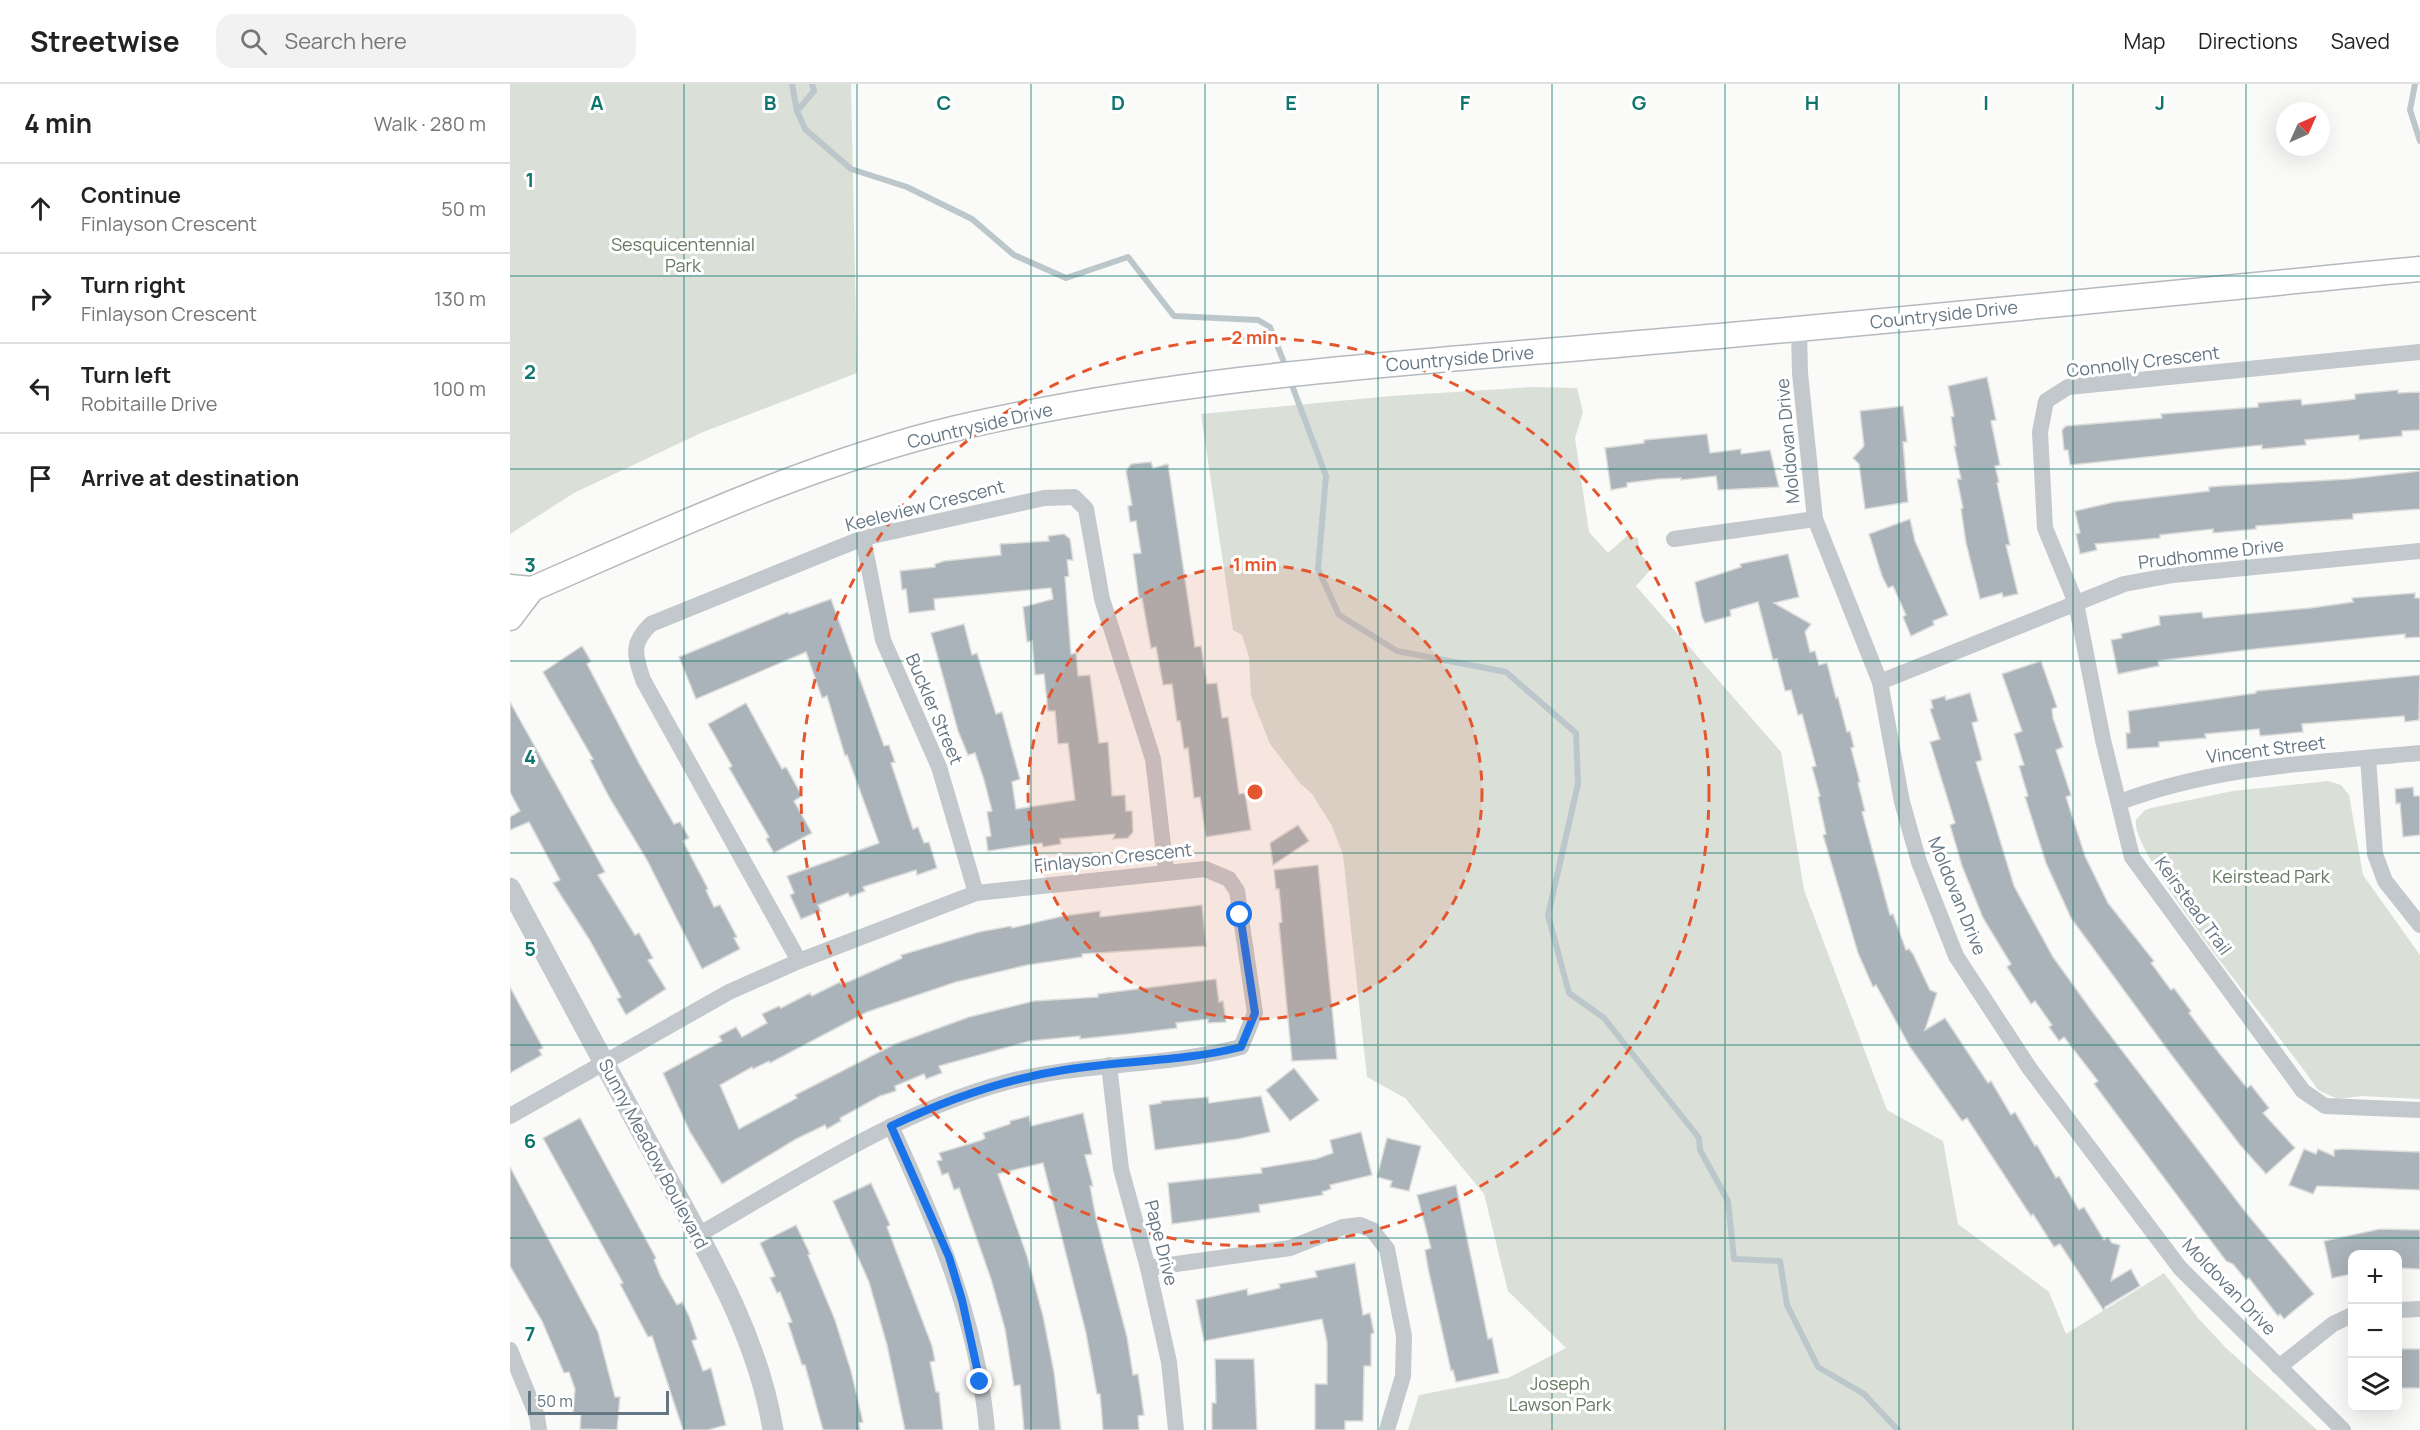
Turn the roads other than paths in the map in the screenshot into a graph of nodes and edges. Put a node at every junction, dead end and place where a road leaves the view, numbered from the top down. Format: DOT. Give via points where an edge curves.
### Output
graph roads {
  1 [pos="2420,269"];
  2 [pos="1799,330"];
  3 [pos="2420,352"];
  4 [pos="1815,519"];
  5 [pos="863,538"];
  6 [pos="1674,539"];
  7 [pos="2420,551"];
  8 [pos="521,588"];
  9 [pos="2076,603"];
  10 [pos="510,618"];
  11 [pos="1880,682"];
  12 [pos="2420,753"];
  13 [pos="2368,758"];
  14 [pos="2120,802"];
  15 [pos="1166,871"];
  16 [pos="510,888"];
  17 [pos="976,893"];
  18 [pos="2420,925"];
  19 [pos="799,960"];
  20 [pos="604,1064"];
  21 [pos="1109,1065"];
  22 [pos="2420,1110"];
  23 [pos="510,1116"];
  24 [pos="891,1126"];
  25 [pos="698,1235"];
  26 [pos="1148,1268"];
  27 [pos="2420,1309"];
  28 [pos="2402,1310"];
  29 [pos="2348,1317"];
  30 [pos="510,1350"];
  31 [pos="2279,1367"];
  32 [pos="538,1430"];
  33 [pos="773,1430"];
  34 [pos="987,1430"];
  35 [pos="1176,1430"];
  36 [pos="1387,1430"];
  37 [pos="2343,1430"];
  1 -- 2 [label="main road, Countryside Drive"];
  2 -- 4 [label="street, Moldovan Drive"];
  2 -- 8 [label="main road, Countryside Drive" via="1221,382 1120,396 953,429 797,478"];
  3 -- 9 [label="street, Connolly Crescent" via="2068,387 2046,401 2040,432 2045,528"];
  4 -- 6 [label="street"];
  4 -- 11 [label="street, Moldovan Drive"];
  5 -- 15 [label="street, Keeleview Crescent" via="1044,498 1074,497 1086,509 1102,599 1152,759"];
  5 -- 17 [label="street, Buckler Street" via="883,640 939,767"];
  5 -- 19 [label="street, Keeleview Crescent" via="651,624 640,634 635,651 643,680"];
  7 -- 9 [label="street, Prudhomme Drive" via="2174,575 2124,584"];
  8 -- 10 [label="main road, Countryside Drive"];
  9 -- 11 [label="street, Prudhomme Drive"];
  9 -- 14 [label="street, Keirstead Trail" via="2103,740"];
  11 -- 31 [label="street, Moldovan Drive" via="1902,802 1918,862 1956,956 2030,1069 2180,1268"];
  12 -- 13 [label="street, Vincent Street"];
  13 -- 14 [label="street, Vincent Street" via="2234,770 2164,785"];
  13 -- 18 [label="street" via="2375,854 2385,881"];
  14 -- 22 [label="street, Keirstead Trail" via="2132,856 2303,1091 2325,1106"];
  15 -- 17 [label="street, Finlayson Crescent"];
  15 -- 21 [label="street, Finlayson Crescent" via="1205,868 1229,879 1237,891 1255,1013 1241,1047 1209,1055"];
  16 -- 20 [label="street, Sunny Meadow Boulevard"];
  17 -- 19 [label="street, Finlayson Crescent"];
  19 -- 20 [label="street, Finlayson Crescent" via="729,992"];
  20 -- 23 [label="street, Finlayson Crescent"];
  20 -- 25 [label="street, Sunny Meadow Boulevard"];
  21 -- 24 [label="street, Finlayson Crescent" via="1006,1083 948,1101"];
  21 -- 26 [label="street, Pape Drive" via="1122,1169"];
  24 -- 25 [label="street, Finlayson Crescent"];
  24 -- 34 [label="street" via="949,1257 973,1343"];
  25 -- 33 [label="street, Sunny Meadow Boulevard" via="748,1339"];
  26 -- 35 [label="street, Pape Drive" via="1168,1362"];
  26 -- 36 [label="street" via="1290,1248 1343,1227 1360,1225 1372,1230 1387,1249 1404,1336 1403,1376"];
  27 -- 28 [label="street"];
  29 -- 31 [label="street" via="2333,1324"];
  30 -- 32 [label="street" via="537,1416"];
  31 -- 37 [label="street, Moldovan Drive"];
}
